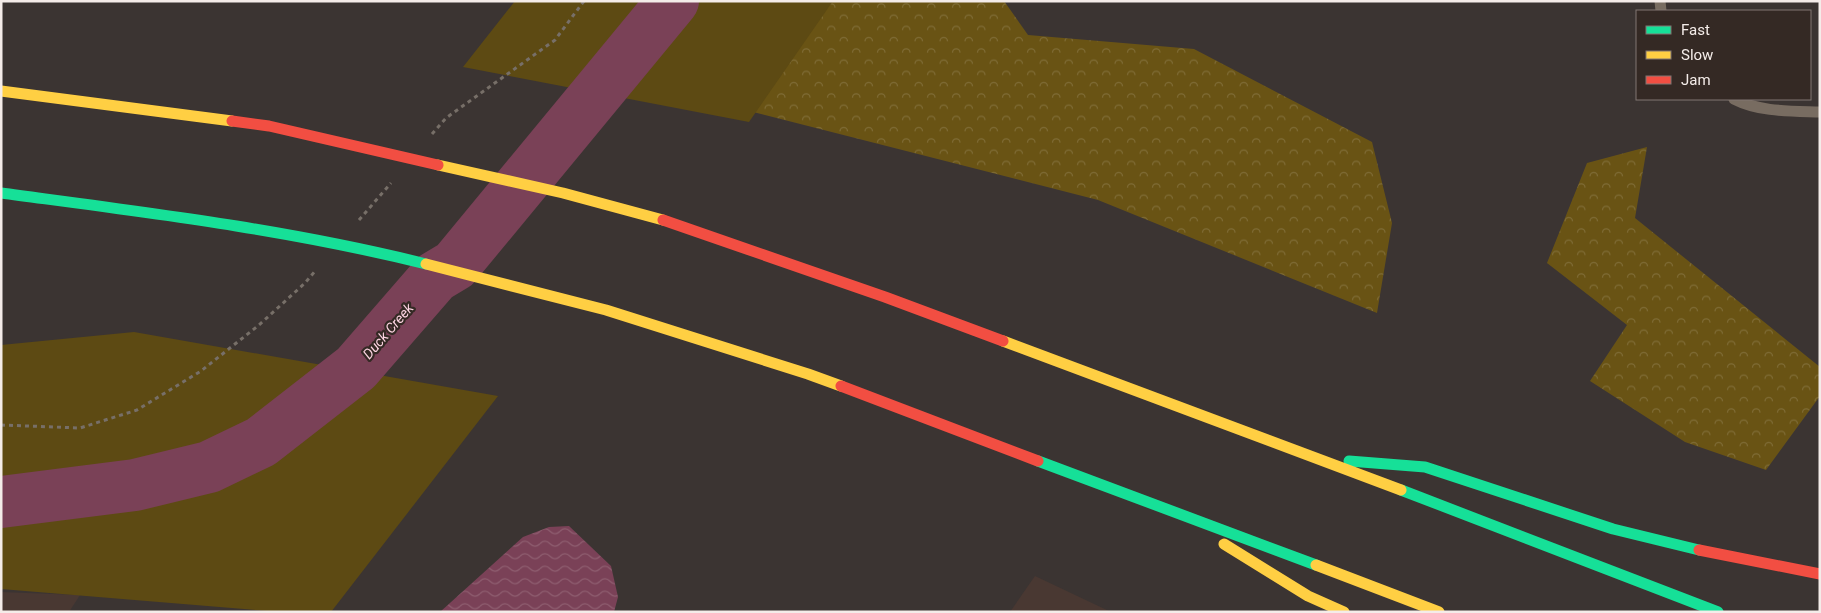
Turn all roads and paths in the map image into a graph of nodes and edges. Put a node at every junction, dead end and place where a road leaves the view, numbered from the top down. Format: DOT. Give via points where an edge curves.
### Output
graph roads {
  1 [pos="1,91"];
  2 [pos="1736,100"];
  3 [pos="1820,112"];
  4 [pos="1,192"];
  5 [pos="1310,457"];
  6 [pos="1174,512"];
  7 [pos="1820,574"];
  8 [pos="1344,612"];
  9 [pos="1439,612"];
  10 [pos="1718,612"];
  1 -- 5 [label="highway" via="269,126 563,193 681,225 885,297"];
  2 -- 3 [label="lane" via="1747,106"];
  4 -- 6 [label="highway" via="297,236 393,256 606,310 808,374"];
  5 -- 7 [label="highway" via="1425,467 1613,529 1706,552"];
  5 -- 10 [label="highway"];
  6 -- 8 [label="highway" via="1308,596"];
  6 -- 9 [label="highway"];
}
